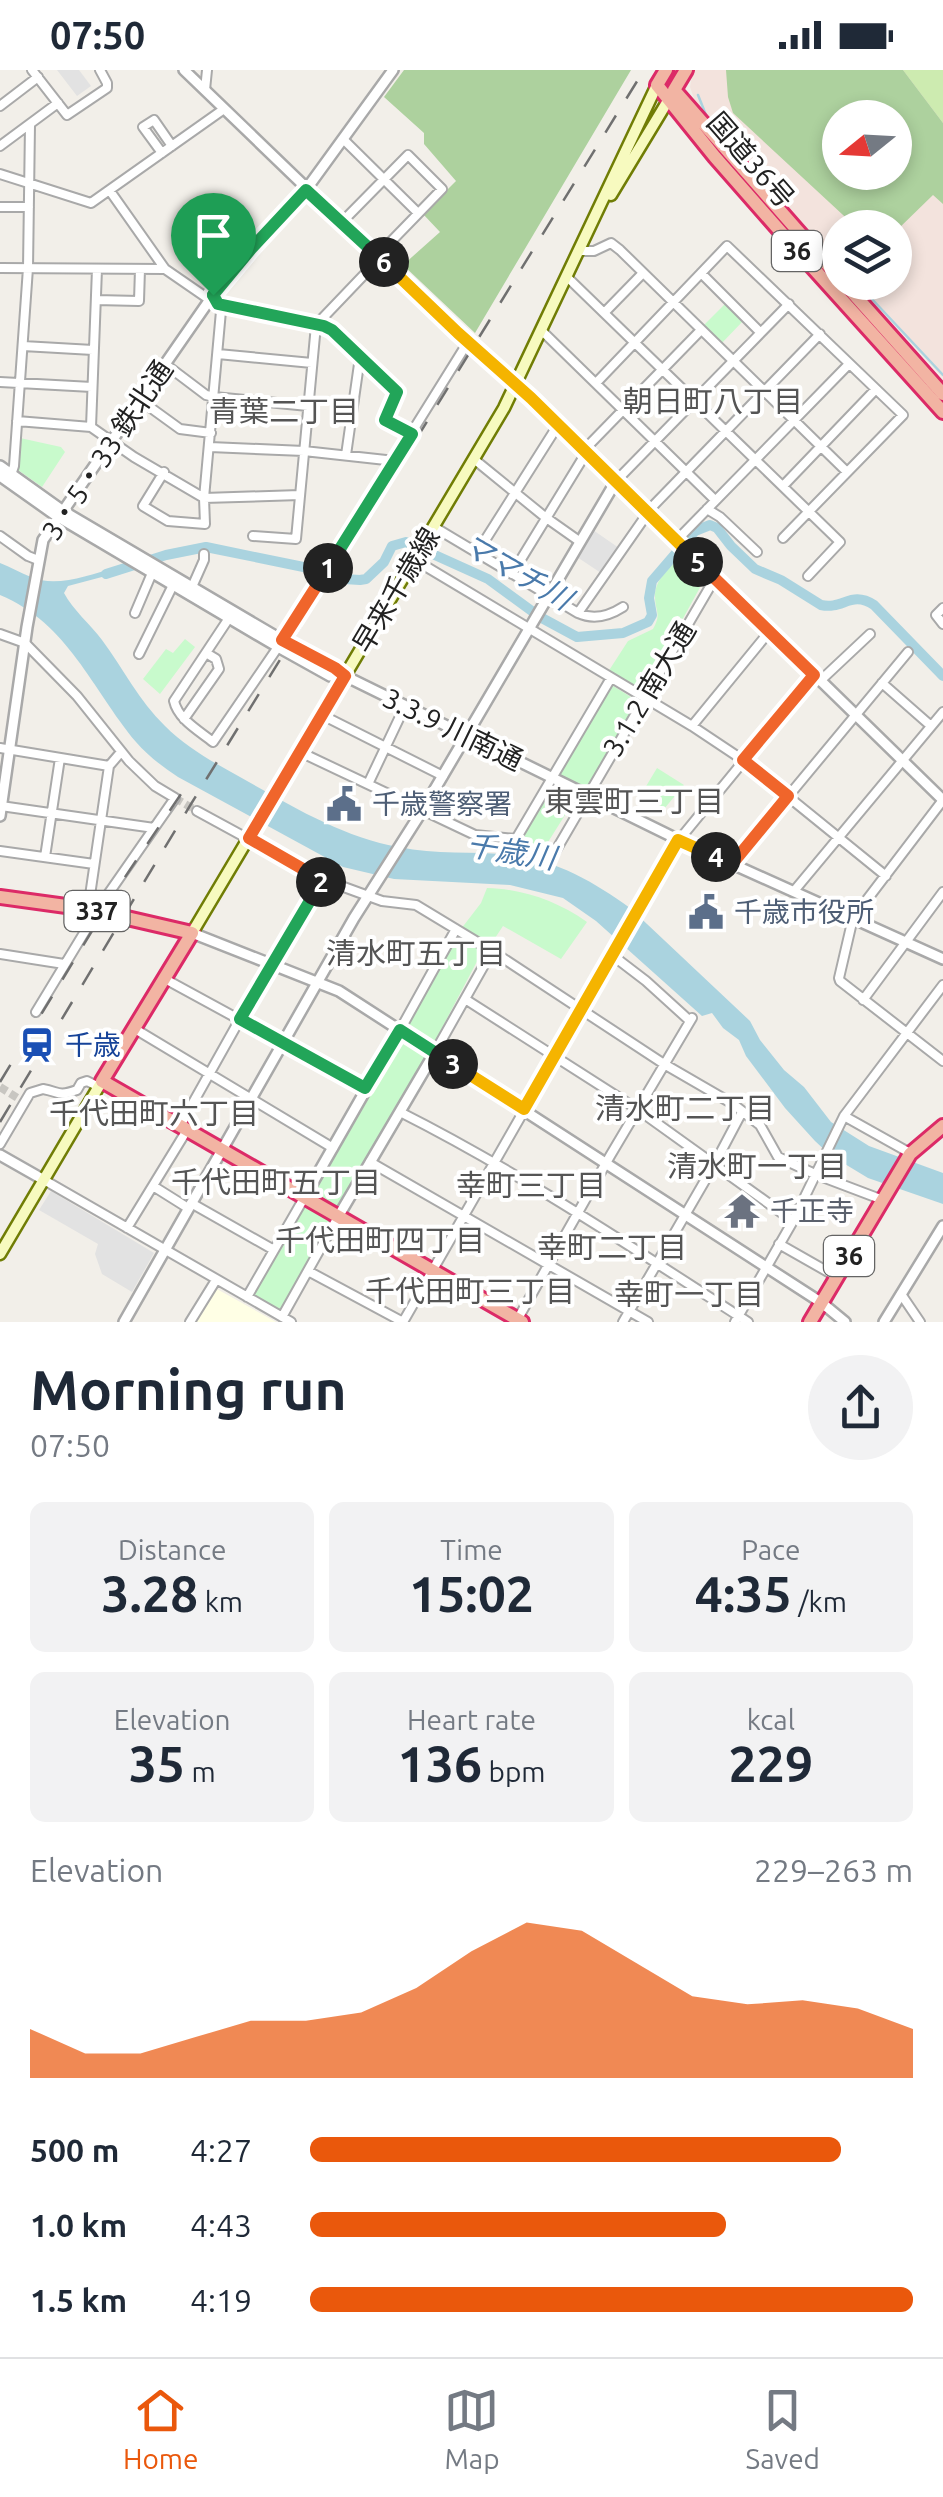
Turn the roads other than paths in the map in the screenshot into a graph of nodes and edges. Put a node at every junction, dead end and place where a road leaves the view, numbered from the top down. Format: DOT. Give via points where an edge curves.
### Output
graph roads {
  1 [pos="100,70"];
  2 [pos="184,70"];
  3 [pos="207,70"];
  4 [pos="393,70"];
  5 [pos="666,70"];
  6 [pos="686,70"];
  7 [pos="35,74"];
  8 [pos="657,85"];
  9 [pos="205,90"];
  10 [pos="671,96"];
  11 [pos="58,103"];
  12 [pos="0,106"];
  13 [pos="224,108"];
  14 [pos="30,125"];
  15 [pos="343,140"];
  16 [pos="0,146"];
  17 [pos="172,146"];
  18 [pos="162,154"];
  19 [pos="0,174"];
  20 [pos="383,179"];
  21 [pos="30,184"];
  22 [pos="306,190"];
  23 [pos="110,191"];
  24 [pos="0,207"];
  25 [pos="29,208"];
  26 [pos="418,214"];
  27 [pos="342,222"];
  28 [pos="585,239"];
  29 [pos="251,249"];
  30 [pos="579,251"];
  31 [pos="378,257"];
  32 [pos="822,260"];
  33 [pos="0,268"];
  34 [pos="28,268"];
  35 [pos="97,269"];
  36 [pos="140,269"];
  37 [pos="165,269"];
  38 [pos="644,273"];
  39 [pos="701,273"];
  40 [pos="230,275"];
  41 [pos="567,277"];
  42 [pos="96,300"];
  43 [pos="214,300"];
  44 [pos="858,300"];
  45 [pos="673,302"];
  46 [pos="789,304"];
  47 [pos="604,313"];
  48 [pos="316,324"];
  49 [pos="541,330"];
  50 [pos="702,330"];
  51 [pos="760,332"];
  52 [pos="820,334"];
  53 [pos="468,342"];
  54 [pos="635,342"];
  55 [pos="23,346"];
  56 [pos="94,350"];
  57 [pos="218,354"];
  58 [pos="360,357"];
  59 [pos="732,360"];
  60 [pos="312,363"];
  61 [pos="165,364"];
  62 [pos="849,364"];
  63 [pos="662,369"];
  64 [pos="0,382"];
  65 [pos="21,383"];
  66 [pos="596,383"];
  67 [pos="516,385"];
  68 [pos="92,387"];
  69 [pos="876,389"];
  70 [pos="764,392"];
  71 [pos="943,394"];
  72 [pos="214,398"];
  73 [pos="140,400"];
  74 [pos="694,400"];
  75 [pos="308,406"];
  76 [pos="624,410"];
  77 [pos="943,412"];
  78 [pos="793,420"];
  79 [pos="18,421"];
  80 [pos="558,425"];
  81 [pos="91,426"];
  82 [pos="726,430"];
  83 [pos="211,434"];
  84 [pos="412,434"];
  85 [pos="654,440"];
  86 [pos="111,441"];
  87 [pos="210,447"];
  88 [pos="821,447"];
  89 [pos="304,451"];
  90 [pos="585,452"];
  91 [pos="346,455"];
  92 [pos="755,459"];
  93 [pos="475,460"];
  94 [pos="395,461"];
  95 [pos="0,466"];
  96 [pos="686,471"];
  97 [pos="164,472"];
  98 [pos="847,472"];
  99 [pos="7,478"];
  100 [pos="616,481"];
  101 [pos="783,486"];
  102 [pos="513,492"];
  103 [pos="300,495"];
  104 [pos="204,498"];
  105 [pos="716,500"];
  106 [pos="707,509"];
  107 [pos="809,512"];
  108 [pos="60,514"];
  109 [pos="648,514"];
  110 [pos="545,517"];
  111 [pos="434,528"];
  112 [pos="0,536"];
  113 [pos="253,536"];
  114 [pos="783,538"];
  115 [pos="579,541"];
  116 [pos="678,543"];
  117 [pos="757,552"];
  118 [pos="476,553"];
  119 [pos="204,554"];
  120 [pos="416,559"];
  121 [pos="38,563"];
  122 [pos="144,564"];
  123 [pos="512,574"];
  124 [pos="808,576"];
  125 [pos="715,578"];
  126 [pos="173,585"];
  127 [pos="192,587"];
  128 [pos="549,595"];
  129 [pos="623,607"];
  130 [pos="943,608"];
  131 [pos="135,613"];
  132 [pos="578,613"];
  133 [pos="231,615"];
  134 [pos="943,624"];
  135 [pos="529,630"];
  136 [pos="769,632"];
  137 [pos="0,634"];
  138 [pos="870,634"];
  139 [pos="25,643"];
  140 [pos="280,644"];
  141 [pos="908,652"];
  142 [pos="206,653"];
  143 [pos="140,654"];
  144 [pos="345,676"];
  145 [pos="611,678"];
  146 [pos="817,678"];
  147 [pos="882,682"];
  148 [pos="644,698"];
  149 [pos="405,706"];
  150 [pos="943,712"];
  151 [pos="322,715"];
  152 [pos="855,716"];
  153 [pos="184,719"];
  154 [pos="692,726"];
  155 [pos="932,726"];
  156 [pos="467,736"];
  157 [pos="385,748"];
  158 [pos="5,749"];
  159 [pos="121,752"];
  160 [pos="300,752"];
  161 [pos="60,758"];
  162 [pos="743,760"];
  163 [pos="902,761"];
  164 [pos="109,766"];
  165 [pos="443,776"];
  166 [pos="551,777"];
  167 [pos="368,784"];
  168 [pos="586,795"];
  169 [pos="788,796"];
  170 [pos="943,800"];
  171 [pos="1,807"];
  172 [pos="422,811"];
  173 [pos="197,812"];
  174 [pos="52,814"];
  175 [pos="100,820"];
  176 [pos="154,828"];
  177 [pos="250,835"];
  178 [pos="839,838"];
  179 [pos="678,840"];
  180 [pos="0,850"];
  181 [pos="555,852"];
  182 [pos="45,857"];
  183 [pos="94,864"];
  184 [pos="732,864"];
  185 [pos="886,876"];
  186 [pos="322,880"];
  187 [pos="794,892"];
  188 [pos="943,892"];
  189 [pos="368,895"];
  190 [pos="0,897"];
  191 [pos="92,910"];
  192 [pos="853,918"];
  193 [pos="456,929"];
  194 [pos="192,933"];
  195 [pos="904,943"];
  196 [pos="492,951"];
  197 [pos="614,952"];
  198 [pos="0,954"];
  199 [pos="943,958"];
  200 [pos="64,964"];
  201 [pos="273,965"];
  202 [pos="166,979"];
  203 [pos="317,984"];
  204 [pos="943,985"];
  205 [pos="465,999"];
  206 [pos="863,1000"];
  207 [pos="582,1010"];
  208 [pos="36,1012"];
  209 [pos="240,1019"];
  210 [pos="135,1029"];
  211 [pos="400,1030"];
  212 [pos="906,1031"];
  213 [pos="282,1042"];
  214 [pos="434,1052"];
  215 [pos="554,1058"];
  216 [pos="943,1061"];
  217 [pos="664,1064"];
  218 [pos="210,1074"];
  219 [pos="101,1084"];
  220 [pos="365,1088"];
  221 [pos="250,1098"];
  222 [pos="524,1109"];
  223 [pos="637,1110"];
  224 [pos="400,1112"];
  225 [pos="742,1112"];
  226 [pos="841,1121"];
  227 [pos="943,1126"];
  228 [pos="184,1128"];
  229 [pos="0,1144"];
  230 [pos="333,1148"];
  231 [pos="221,1150"];
  232 [pos="0,1155"];
  233 [pos="907,1158"];
  234 [pos="370,1162"];
  235 [pos="494,1163"];
  236 [pos="606,1163"];
  237 [pos="714,1165"];
  238 [pos="817,1175"];
  239 [pos="44,1180"];
  240 [pos="153,1186"];
  241 [pos="886,1195"];
  242 [pos="304,1198"];
  243 [pos="190,1206"];
  244 [pos="580,1214"];
  245 [pos="685,1214"];
  246 [pos="465,1215"];
  247 [pos="338,1217"];
  248 [pos="793,1222"];
  249 [pos="127,1228"];
  250 [pos="941,1231"];
  251 [pos="779,1244"];
  252 [pos="164,1250"];
  253 [pos="274,1250"];
  254 [pos="0,1254"];
  255 [pos="656,1263"];
  256 [pos="549,1265"];
  257 [pos="765,1267"];
  258 [pos="308,1270"];
  259 [pos="433,1270"];
  260 [pos="837,1277"];
  261 [pos="216,1280"];
  262 [pos="901,1294"];
  263 [pos="247,1297"];
  264 [pos="822,1303"];
  265 [pos="629,1310"];
  266 [pos="282,1316"];
  267 [pos="736,1319"];
  268 [pos="519,1321"];
  269 [pos="124,1322"];
  270 [pos="190,1322"];
  271 [pos="292,1322"];
  272 [pos="403,1322"];
  273 [pos="622,1322"];
  274 [pos="648,1322"];
  275 [pos="748,1322"];
  276 [pos="810,1322"];
  277 [pos="844,1322"];
  278 [pos="884,1322"];
  279 [pos="920,1322"];
  1 -- 11 [label="street" via="106,88 67,115"];
  2 -- 9 [label="street"];
  3 -- 9 [label="street"];
  4 -- 15 [label="street, 3・5・33 鉄北通"];
  5 -- 8 [label="highway"];
  6 -- 10 [label="highway"];
  7 -- 11 [label="street"];
  7 -- 12 [label="street"];
  8 -- 10 [label="highway"];
  8 -- 28 [label="main road, 早来千歳線"];
  9 -- 13 [label="street"];
  10 -- 28 [label="main road, 早来千歳線"];
  10 -- 32 [label="highway, 国道36号 / 36"];
  10 -- 77 [label="highway, 国道36号 / 36" via="787,239"];
  11 -- 14 [label="street"];
  13 -- 17 [label="street"];
  13 -- 22 [label="street"];
  14 -- 16 [label="street"];
  14 -- 21 [label="street"];
  15 -- 20 [label="street"];
  15 -- 22 [label="street, 3・5・33 鉄北通"];
  17 -- 18 [label="street"];
  17 -- 18 [label="street" via="154,120 143,127"];
  18 -- 23 [label="street"];
  19 -- 21 [label="street"];
  20 -- 26 [label="street"];
  20 -- 26 [label="street" via="408,155 442,190"];
  20 -- 27 [label="street"];
  21 -- 23 [label="street" via="91,203"];
  21 -- 25 [label="street"];
  22 -- 27 [label="street"];
  22 -- 29 [label="street, 3・5・33 鉄北通"];
  23 -- 37 [label="street"];
  24 -- 25 [label="street"];
  25 -- 34 [label="street"];
  26 -- 31 [label="street"];
  27 -- 31 [label="street"];
  28 -- 30 [label="main road, 早来千歳線"];
  29 -- 40 [label="street, 3・5・33 鉄北通"];
  29 -- 40 [label="street" via="225,220 199,246"];
  30 -- 38 [label="street" via="611,243"];
  30 -- 41 [label="main road, 早来千歳線"];
  31 -- 48 [label="street"];
  31 -- 53 [label="street"];
  33 -- 34 [label="street"];
  34 -- 35 [label="street"];
  34 -- 55 [label="street"];
  35 -- 36 [label="street"];
  35 -- 42 [label="street"];
  36 -- 37 [label="street"];
  36 -- 42 [label="street" via="140,301"];
  37 -- 43 [label="street"];
  38 -- 45 [label="street"];
  38 -- 47 [label="street"];
  39 -- 45 [label="street"];
  39 -- 46 [label="street" via="727,246"];
  39 -- 51 [label="street"];
  40 -- 43 [label="street, 3・5・33 鉄北通"];
  41 -- 47 [label="street"];
  41 -- 49 [label="main road, 早来千歳線"];
  42 -- 56 [label="street"];
  43 -- 48 [label="street"];
  43 -- 57 [label="street" via="221,311"];
  43 -- 61 [label="street, 3・5・33 鉄北通"];
  44 -- 71 [label="highway, 国道36号 / 36"];
  45 -- 50 [label="street"];
  45 -- 54 [label="street"];
  46 -- 51 [label="street"];
  46 -- 52 [label="street"];
  47 -- 54 [label="street"];
  48 -- 58 [label="street"];
  48 -- 60 [label="street"];
  49 -- 66 [label="street"];
  49 -- 67 [label="main road, 早来千歳線"];
  50 -- 59 [label="street"];
  50 -- 63 [label="street"];
  51 -- 59 [label="street"];
  52 -- 62 [label="street"];
  52 -- 70 [label="street"];
  53 -- 67 [label="street"];
  53 -- 84 [label="street"];
  54 -- 63 [label="street"];
  54 -- 66 [label="street"];
  55 -- 56 [label="street"];
  55 -- 65 [label="street"];
  56 -- 68 [label="street"];
  57 -- 60 [label="street"];
  57 -- 72 [label="street"];
  58 -- 84 [label="street" via="397,392 385,420"];
  58 -- 91 [label="street"];
  59 -- 70 [label="street"];
  59 -- 74 [label="street"];
  60 -- 75 [label="street"];
  61 -- 72 [label="street"];
  61 -- 73 [label="street, 3・5・33 鉄北通"];
  62 -- 69 [label="street"];
  62 -- 78 [label="street"];
  63 -- 74 [label="street"];
  63 -- 76 [label="street"];
  64 -- 65 [label="street"];
  65 -- 68 [label="street"];
  65 -- 79 [label="street"];
  66 -- 76 [label="street"];
  67 -- 80 [label="street"];
  67 -- 93 [label="main road, 早来千歳線"];
  68 -- 81 [label="street"];
  69 -- 88 [label="street"];
  69 -- 98 [label="street" via="902,415"];
  70 -- 78 [label="street"];
  70 -- 82 [label="street"];
  72 -- 75 [label="street"];
  72 -- 83 [label="street"];
  73 -- 83 [label="street" via="180,429"];
  73 -- 86 [label="street, 3・5・33 鉄北通"];
  74 -- 82 [label="street"];
  74 -- 85 [label="street"];
  75 -- 89 [label="street"];
  76 -- 85 [label="street"];
  76 -- 90 [label="street"];
  78 -- 88 [label="street"];
  78 -- 92 [label="street"];
  79 -- 81 [label="street"];
  79 -- 99 [label="street"];
  80 -- 90 [label="street"];
  80 -- 102 [label="street"];
  81 -- 86 [label="street"];
  82 -- 92 [label="street"];
  82 -- 96 [label="street"];
  83 -- 87 [label="street"];
  84 -- 94 [label="street"];
  85 -- 96 [label="street"];
  85 -- 100 [label="street"];
  86 -- 97 [label="street"];
  86 -- 108 [label="street, 3・5・33 鉄北通"];
  87 -- 89 [label="street"];
  87 -- 104 [label="street"];
  88 -- 98 [label="street"];
  88 -- 101 [label="street"];
  89 -- 91 [label="street"];
  89 -- 103 [label="street"];
  90 -- 100 [label="street"];
  90 -- 110 [label="street"];
  91 -- 94 [label="street"];
  92 -- 101 [label="street"];
  92 -- 105 [label="street"];
  93 -- 102 [label="street"];
  93 -- 111 [label="main road, 早来千歳線"];
  94 -- 140 [label="street"];
  95 -- 99 [label="street"];
  96 -- 105 [label="street"];
  96 -- 109 [label="street"];
  97 -- 104 [label="street"];
  97 -- 104 [label="street" via="143,506 168,521 205,524"];
  98 -- 107 [label="street"];
  99 -- 108 [label="street"];
  100 -- 109 [label="street"];
  100 -- 115 [label="street"];
  101 -- 107 [label="street"];
  102 -- 110 [label="street"];
  102 -- 118 [label="street"];
  103 -- 104 [label="street"];
  103 -- 113 [label="street" via="296,540"];
  105 -- 106 [label="street"];
  106 -- 116 [label="street"];
  106 -- 117 [label="street"];
  107 -- 114 [label="street"];
  107 -- 124 [label="street" via="840,542"];
  108 -- 121 [label="street, 3・5・33 鉄北通"];
  108 -- 122 [label="street"];
  109 -- 116 [label="street"];
  109 -- 132 [label="street"];
  110 -- 115 [label="street"];
  110 -- 123 [label="street"];
  111 -- 118 [label="street"];
  111 -- 120 [label="main road, 早来千歳線"];
  112 -- 121 [label="street"];
  115 -- 128 [label="street"];
  116 -- 125 [label="street"];
  118 -- 123 [label="street"];
  119 -- 127 [label="street"];
  120 -- 135 [label="street"];
  120 -- 144 [label="main road, 早来千歳線"];
  121 -- 139 [label="street, 3・5・33 鉄北通"];
  122 -- 126 [label="street"];
  122 -- 127 [label="street"];
  122 -- 131 [label="street"];
  123 -- 128 [label="street"];
  125 -- 136 [label="street"];
  125 -- 148 [label="street, 3.1.2 南大通"];
  126 -- 133 [label="street"];
  126 -- 143 [label="street"];
  127 -- 133 [label="street"];
  128 -- 132 [label="street"];
  128 -- 135 [label="street"];
  129 -- 132 [label="street" via="600,616"];
  130 -- 134 [label="street" via="936,615"];
  133 -- 140 [label="street, 3.3.9 川南通"];
  133 -- 142 [label="street"];
  135 -- 145 [label="street"];
  135 -- 156 [label="street"];
  136 -- 146 [label="street"];
  136 -- 154 [label="street"];
  137 -- 139 [label="street"];
  138 -- 146 [label="street"];
  139 -- 158 [label="street, 3・5・33 鉄北通"];
  139 -- 159 [label="street"];
  140 -- 144 [label="street, 3.3.9 川南通" via="330,676"];
  140 -- 153 [label="street" via="213,742"];
  141 -- 147 [label="street"];
  142 -- 153 [label="street" via="174,701"];
  142 -- 153 [label="street" via="219,669"];
  144 -- 149 [label="street, 3.3.9 川南通"];
  144 -- 151 [label="main road, 早来千歳線"];
  145 -- 148 [label="street"];
  145 -- 166 [label="street, 3.1.2 南大通"];
  146 -- 152 [label="street"];
  146 -- 162 [label="street"];
  147 -- 152 [label="street"];
  147 -- 155 [label="street"];
  148 -- 154 [label="street"];
  148 -- 168 [label="street, 3.1.2 南大通"];
  149 -- 156 [label="street, 3.3.9 川南通"];
  149 -- 157 [label="street"];
  150 -- 155 [label="street"];
  151 -- 157 [label="street"];
  151 -- 160 [label="main road, 早来千歳線"];
  152 -- 163 [label="street"];
  152 -- 169 [label="street"];
  154 -- 162 [label="street"];
  155 -- 163 [label="street"];
  156 -- 165 [label="street"];
  156 -- 166 [label="street, 3.3.9 川南通"];
  157 -- 165 [label="street"];
  157 -- 167 [label="street"];
  158 -- 161 [label="street"];
  158 -- 171 [label="street, 3・5・33 鉄北通"];
  159 -- 164 [label="street"];
  159 -- 176 [label="street" via="175,798"];
  160 -- 167 [label="street"];
  160 -- 177 [label="main road, 早来千歳線"];
  161 -- 164 [label="street"];
  161 -- 174 [label="street"];
  162 -- 169 [label="street"];
  162 -- 179 [label="street"];
  163 -- 170 [label="street"];
  163 -- 178 [label="street"];
  164 -- 175 [label="street"];
  165 -- 172 [label="street"];
  166 -- 168 [label="street, 3.3.9 川南通"];
  166 -- 172 [label="street, 3.1.2 南大通" via="516,839 476,835"];
  167 -- 172 [label="street"];
  168 -- 179 [label="street, 3.3.9 川南通"];
  168 -- 181 [label="street, 3.1.2 南大通"];
  169 -- 178 [label="street"];
  169 -- 184 [label="street"];
  170 -- 185 [label="street"];
  171 -- 174 [label="street"];
  172 -- 189 [label="street"];
  173 -- 177 [label="street"];
  174 -- 175 [label="street"];
  174 -- 182 [label="street"];
  175 -- 176 [label="street"];
  175 -- 183 [label="street"];
  176 -- 191 [label="street"];
  177 -- 186 [label="street"];
  177 -- 194 [label="main road, 早来千歳線"];
  178 -- 185 [label="street"];
  178 -- 187 [label="street"];
  179 -- 184 [label="street, 3.3.9 川南通"];
  179 -- 197 [label="street"];
  180 -- 182 [label="street"];
  182 -- 183 [label="street"];
  183 -- 191 [label="street"];
  184 -- 187 [label="street, 3.3.9 川南通"];
  185 -- 192 [label="street"];
  186 -- 189 [label="street"];
  186 -- 201 [label="street"];
  187 -- 192 [label="street, 3.3.9 川南通"];
  188 -- 195 [label="street"];
  189 -- 193 [label="street" via="416,905"];
  189 -- 203 [label="street"];
  190 -- 191 [label="highway, 337"];
  191 -- 194 [label="highway, 337"];
  191 -- 200 [label="street"];
  192 -- 195 [label="street, 3.3.9 川南通"];
  192 -- 206 [label="street" via="839,978"];
  193 -- 196 [label="street"];
  193 -- 211 [label="street"];
  194 -- 201 [label="street"];
  194 -- 202 [label="highway"];
  195 -- 199 [label="street, 3.3.9 川南通"];
  195 -- 206 [label="street"];
  196 -- 205 [label="street"];
  196 -- 207 [label="street"];
  197 -- 207 [label="street"];
  197 -- 217 [label="street" via="691,1019"];
  198 -- 200 [label="street"];
  200 -- 208 [label="street"];
  201 -- 203 [label="street"];
  201 -- 209 [label="street"];
  202 -- 209 [label="street"];
  202 -- 210 [label="highway"];
  203 -- 211 [label="street"];
  203 -- 213 [label="street"];
  204 -- 212 [label="street"];
  205 -- 214 [label="street"];
  205 -- 215 [label="street"];
  206 -- 212 [label="street"];
  207 -- 215 [label="street"];
  207 -- 217 [label="street"];
  209 -- 213 [label="street"];
  209 -- 218 [label="street"];
  210 -- 218 [label="street"];
  210 -- 219 [label="highway"];
  211 -- 214 [label="street"];
  211 -- 220 [label="street"];
  212 -- 216 [label="street"];
  212 -- 226 [label="street"];
  213 -- 220 [label="street"];
  213 -- 221 [label="street"];
  214 -- 222 [label="street"];
  214 -- 224 [label="street"];
  215 -- 222 [label="street"];
  215 -- 223 [label="street"];
  217 -- 223 [label="street"];
  217 -- 225 [label="street"];
  218 -- 221 [label="street"];
  218 -- 228 [label="street"];
  219 -- 228 [label="highway"];
  219 -- 229 [label="street" via="87,1080 60,1095 30,1093"];
  219 -- 239 [label="main road"];
  220 -- 230 [label="street"];
  221 -- 230 [label="street"];
  221 -- 231 [label="street"];
  222 -- 235 [label="street"];
  222 -- 236 [label="street"];
  223 -- 236 [label="street"];
  223 -- 237 [label="street"];
  224 -- 234 [label="street"];
  224 -- 235 [label="street"];
  225 -- 237 [label="street"];
  225 -- 238 [label="street" via="760,1125 778,1157"];
  226 -- 233 [label="street"];
  226 -- 238 [label="street"];
  227 -- 233 [label="highway, 36"];
  228 -- 231 [label="highway"];
  228 -- 240 [label="street"];
  230 -- 242 [label="street"];
  231 -- 242 [label="highway"];
  231 -- 243 [label="street"];
  232 -- 239 [label="street"];
  233 -- 241 [label="highway, 36"];
  234 -- 246 [label="street"];
  234 -- 247 [label="street"];
  235 -- 244 [label="street"];
  235 -- 246 [label="street"];
  236 -- 244 [label="street"];
  236 -- 245 [label="street"];
  237 -- 245 [label="street"];
  237 -- 248 [label="street"];
  238 -- 241 [label="street"];
  238 -- 248 [label="street"];
  239 -- 249 [label="street"];
  239 -- 254 [label="main road"];
  240 -- 243 [label="street"];
  240 -- 249 [label="street"];
  241 -- 260 [label="highway, 36"];
  242 -- 247 [label="highway"];
  242 -- 253 [label="street"];
  243 -- 252 [label="street"];
  243 -- 253 [label="street"];
  244 -- 255 [label="street"];
  244 -- 256 [label="street"];
  245 -- 255 [label="street"];
  245 -- 257 [label="street"];
  246 -- 256 [label="street"];
  246 -- 259 [label="street"];
  247 -- 258 [label="street"];
  247 -- 259 [label="highway"];
  248 -- 251 [label="street"];
  249 -- 252 [label="street"];
  250 -- 262 [label="street"];
  251 -- 257 [label="street"];
  251 -- 260 [label="street"];
  252 -- 261 [label="street"];
  252 -- 269 [label="street"];
  253 -- 263 [label="street"];
  255 -- 265 [label="street"];
  255 -- 267 [label="street"];
  256 -- 265 [label="street"];
  256 -- 268 [label="street"];
  257 -- 264 [label="street"];
  257 -- 267 [label="street"];
  258 -- 266 [label="street"];
  258 -- 272 [label="street"];
  259 -- 268 [label="highway"];
  259 -- 272 [label="street"];
  260 -- 264 [label="highway, 36"];
  261 -- 263 [label="street"];
  261 -- 270 [label="street"];
  262 -- 278 [label="street"];
  262 -- 279 [label="street"];
  263 -- 266 [label="street"];
  264 -- 276 [label="highway, 36"];
  264 -- 277 [label="street"];
  265 -- 273 [label="street"];
  265 -- 274 [label="street"];
  266 -- 271 [label="street"];
  267 -- 275 [label="street"];
}
